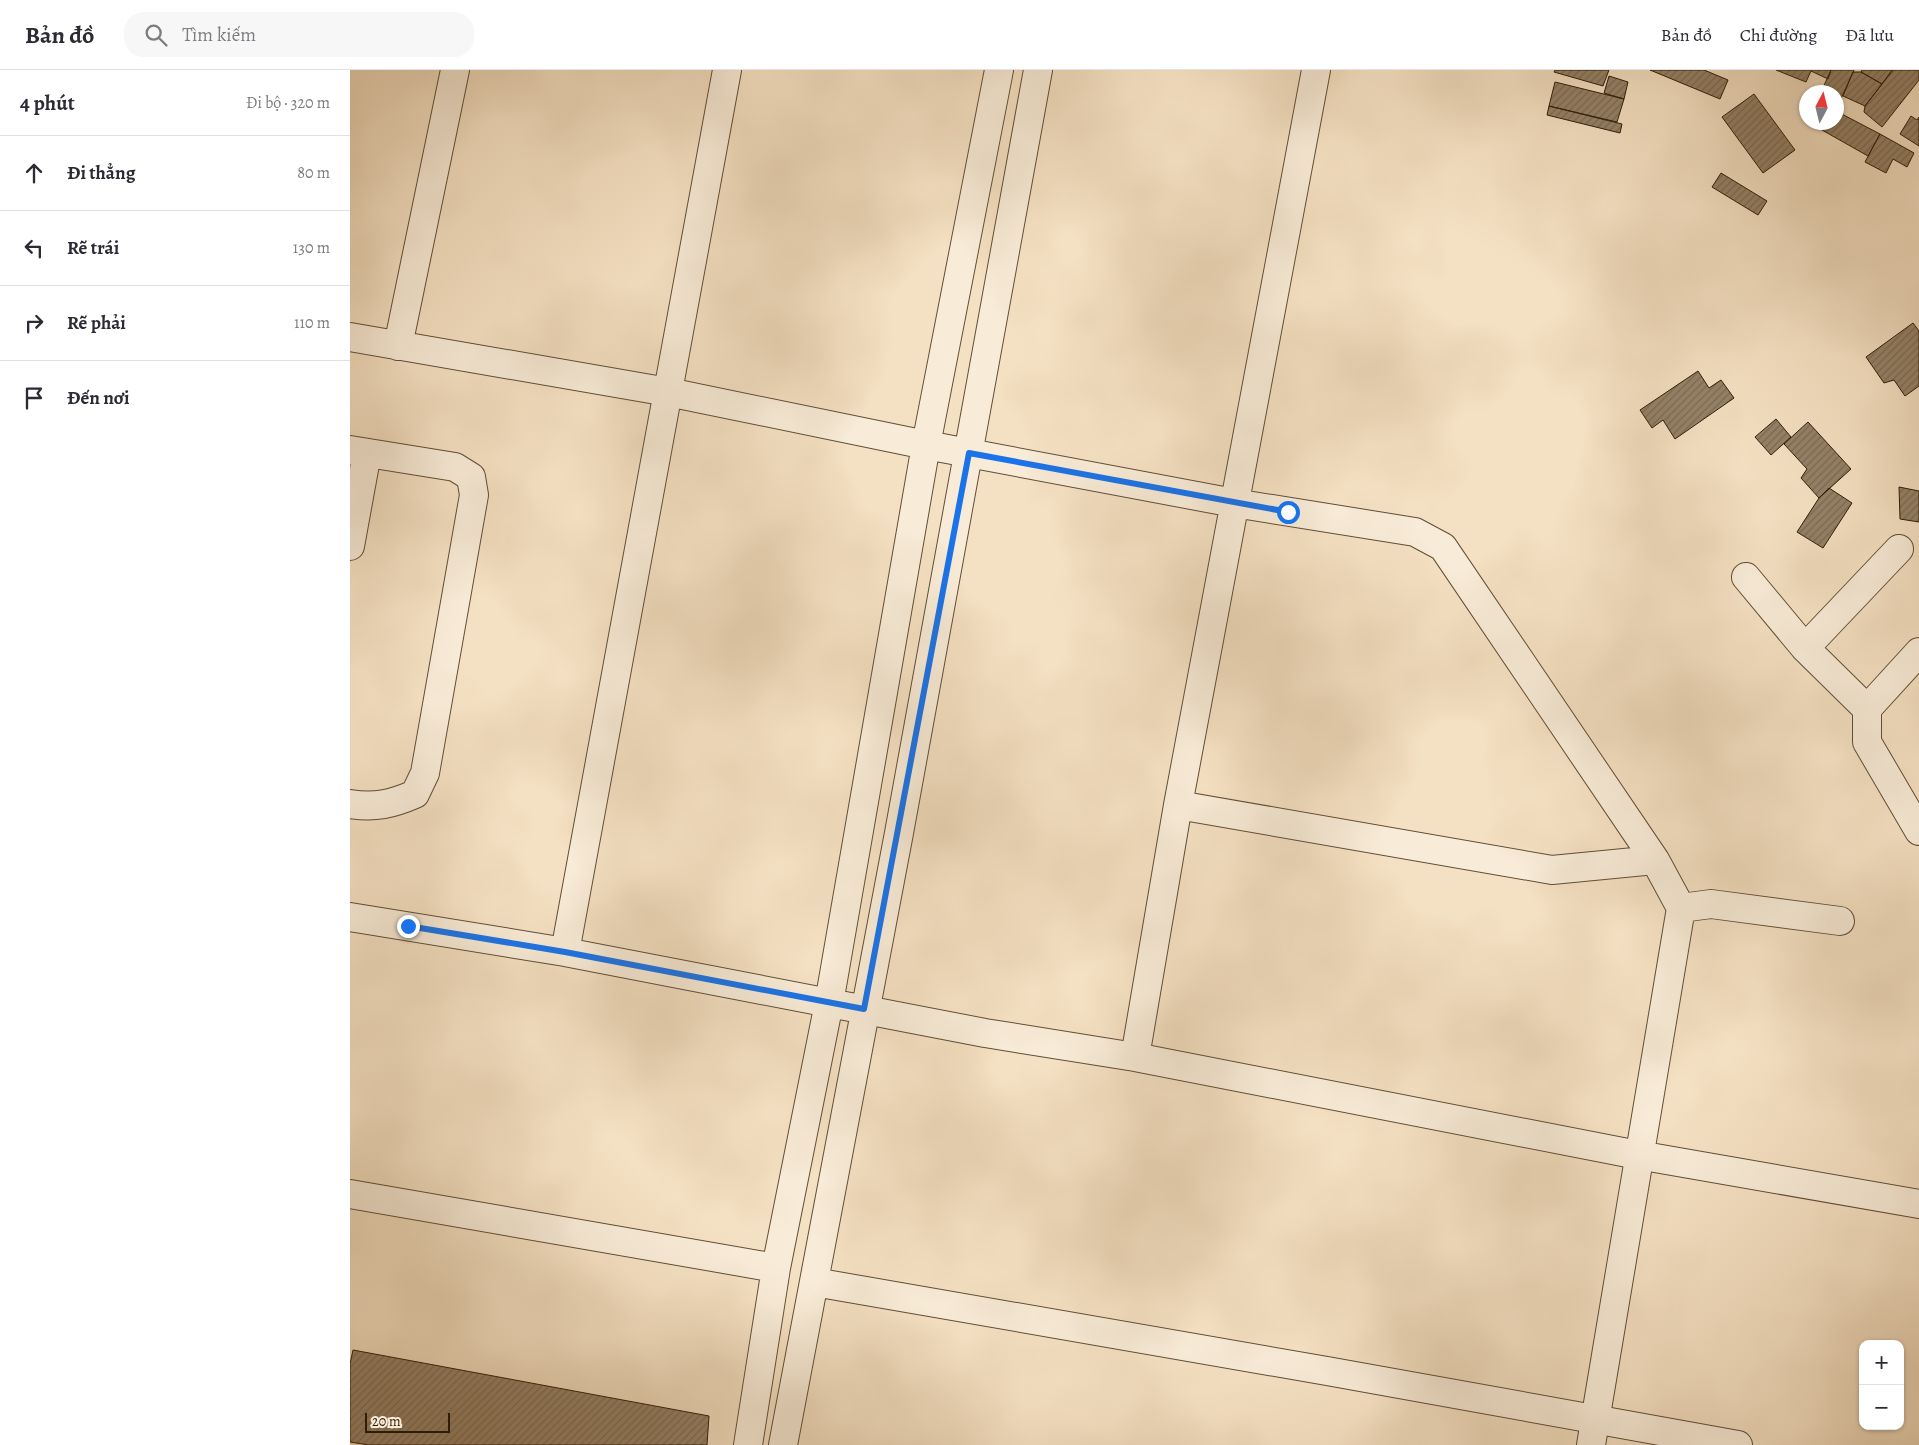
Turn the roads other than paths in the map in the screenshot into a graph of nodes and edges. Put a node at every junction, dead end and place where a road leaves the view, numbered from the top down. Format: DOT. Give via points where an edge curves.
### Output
graph roads {
  1 [pos="455,70"];
  2 [pos="727,70"];
  3 [pos="999,70"];
  4 [pos="1038,70"];
  5 [pos="1316,70"];
  6 [pos="350,337"];
  7 [pos="398,346"];
  8 [pos="668,392"];
  9 [pos="926,445"];
  10 [pos="358,452"];
  11 [pos="969,453"];
  12 [pos="1234,503"];
  13 [pos="350,546"];
  14 [pos="1899,549"];
  15 [pos="1746,577"];
  16 [pos="1805,648"];
  17 [pos="1919,652"];
  18 [pos="1867,709"];
  19 [pos="350,804"];
  20 [pos="1178,805"];
  21 [pos="1919,831"];
  22 [pos="1654,860"];
  23 [pos="1681,908"];
  24 [pos="350,917"];
  25 [pos="1840,921"];
  26 [pos="565,952"];
  27 [pos="829,1002"];
  28 [pos="864,1009"];
  29 [pos="1135,1057"];
  30 [pos="1638,1154"];
  31 [pos="350,1194"];
  32 [pos="1919,1204"];
  33 [pos="776,1268"];
  34 [pos="814,1282"];
  35 [pos="1593,1432"];
  36 [pos="748,1445"];
  37 [pos="783,1445"];
  38 [pos="1738,1445"];
  1 -- 7 [label="street"];
  2 -- 8 [label="street"];
  3 -- 9 [label="street"];
  4 -- 11 [label="street"];
  5 -- 12 [label="street"];
  6 -- 7 [label="street"];
  7 -- 8 [label="street"];
  8 -- 9 [label="street"];
  8 -- 26 [label="street"];
  9 -- 11 [label="street"];
  9 -- 27 [label="street"];
  10 -- 13 [label="street"];
  10 -- 19 [label="street" via="456,467 471,477 474,495 425,773 415,794 393,804 369,807"];
  11 -- 12 [label="street"];
  11 -- 28 [label="street"];
  12 -- 20 [label="street"];
  12 -- 22 [label="street" via="1415,532 1443,547"];
  14 -- 16 [label="street"];
  15 -- 16 [label="street"];
  16 -- 18 [label="street"];
  17 -- 18 [label="street"];
  18 -- 21 [label="street" via="1867,742"];
  20 -- 22 [label="street" via="1552,870"];
  20 -- 29 [label="street"];
  22 -- 23 [label="street"];
  23 -- 25 [label="street" via="1711,904"];
  23 -- 30 [label="street"];
  24 -- 26 [label="street"];
  26 -- 27 [label="street"];
  27 -- 28 [label="street"];
  27 -- 33 [label="street"];
  28 -- 29 [label="street"];
  28 -- 34 [label="street"];
  29 -- 30 [label="street"];
  30 -- 32 [label="street"];
  30 -- 35 [label="street"];
  31 -- 33 [label="street"];
  33 -- 36 [label="street"];
  34 -- 35 [label="street"];
  34 -- 37 [label="street"];
  35 -- 38 [label="street"];
}
